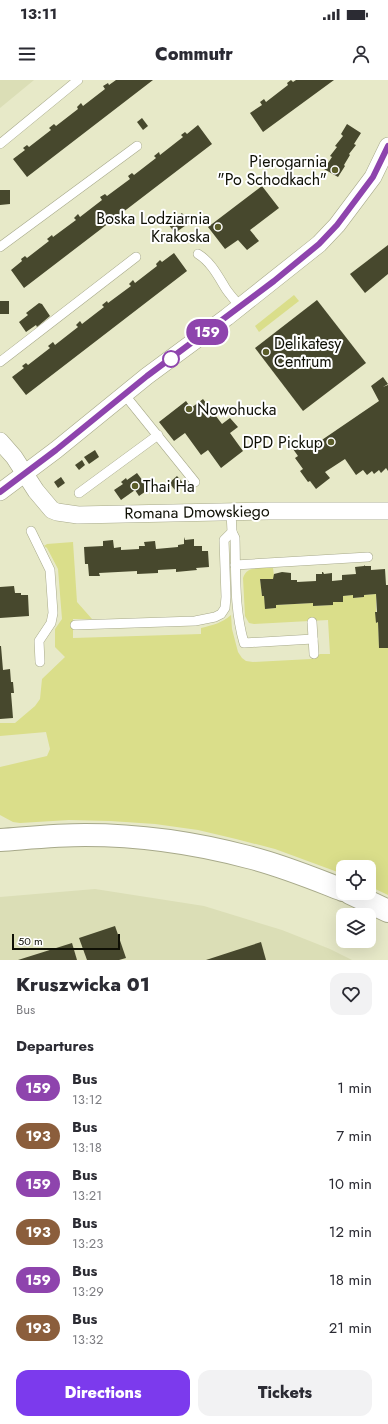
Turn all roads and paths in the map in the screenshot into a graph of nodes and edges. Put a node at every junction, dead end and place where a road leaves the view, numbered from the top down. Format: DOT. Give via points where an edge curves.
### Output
graph roads {
  1 [pos="78,80"];
  2 [pos="0,144"];
  3 [pos="136,146"];
  4 [pos="388,146"];
  5 [pos="0,247"];
  6 [pos="198,254"];
  7 [pos="136,257"];
  8 [pos="240,307"];
  9 [pos="0,362"];
  10 [pos="124,394"];
  11 [pos="158,435"];
  12 [pos="0,441"];
  13 [pos="25,473"];
  14 [pos="195,482"];
  15 [pos="0,492"];
  16 [pos="79,493"];
  17 [pos="388,511"];
  18 [pos="231,512"];
  19 [pos="31,531"];
  20 [pos="232,532"];
  21 [pos="368,557"];
  22 [pos="235,565"];
  23 [pos="312,622"];
  24 [pos="75,625"];
  25 [pos="313,639"];
  26 [pos="314,654"];
  27 [pos="40,662"];
  28 [pos="0,840"];
  29 [pos="336,887"];
  30 [pos="365,900"];
  31 [pos="388,911"];
  1 -- 2 [label="lane"];
  3 -- 5 [label="lane"];
  4 -- 8 [label="street" via="373,177 337,225 319,244"];
  6 -- 8 [label="lane" via="216,272"];
  7 -- 9 [label="lane"];
  8 -- 10 [label="street"];
  10 -- 11 [label="lane"];
  10 -- 13 [label="street"];
  11 -- 14 [label="lane"];
  11 -- 16 [label="lane"];
  12 -- 13 [label="street"];
  13 -- 15 [label="street"];
  13 -- 18 [label="street, Romana Dmowskiego" via="36,491 52,510 57,512 78,515"];
  17 -- 18 [label="street, Romana Dmowskiego"];
  18 -- 20 [label="lane"];
  19 -- 27 [label="lane" via="50,570 53,606 51,623 39,640"];
  20 -- 22 [label="lane" via="235,538"];
  20 -- 24 [label="lane" via="224,540 225,608 215,617 195,621"];
  21 -- 22 [label="lane"];
  22 -- 25 [label="lane" via="236,597 244,643"];
  23 -- 25 [label="lane"];
  25 -- 26 [label="lane"];
  28 -- 29 [label="main road" via="86,835 171,841 249,857"];
  30 -- 31 [label="main road"];
}
